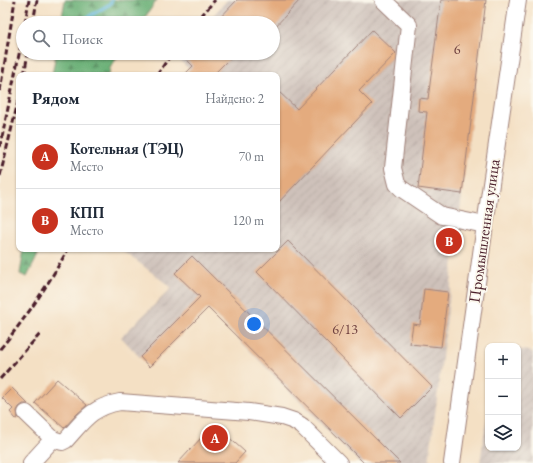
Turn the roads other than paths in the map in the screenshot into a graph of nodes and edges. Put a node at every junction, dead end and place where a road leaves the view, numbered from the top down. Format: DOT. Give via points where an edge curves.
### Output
graph roads {
  1 [pos="383,0"];
  2 [pos="518,0"];
  3 [pos="485,225"];
  4 [pos="26,413"];
  5 [pos="53,439"];
  6 [pos="31,463"];
  7 [pos="339,463"];
  8 [pos="452,463"];
  1 -- 3 [label="street" via="409,25 393,168 398,184 442,216"];
  2 -- 3 [label="street, Промышленная улица"];
  3 -- 8 [label="street, Промышленная улица"];
  4 -- 5 [label="street"];
  5 -- 6 [label="street"];
  5 -- 7 [label="street" via="62,442 66,440 92,412 100,407 120,402 249,412 294,421 311,434"];
}
